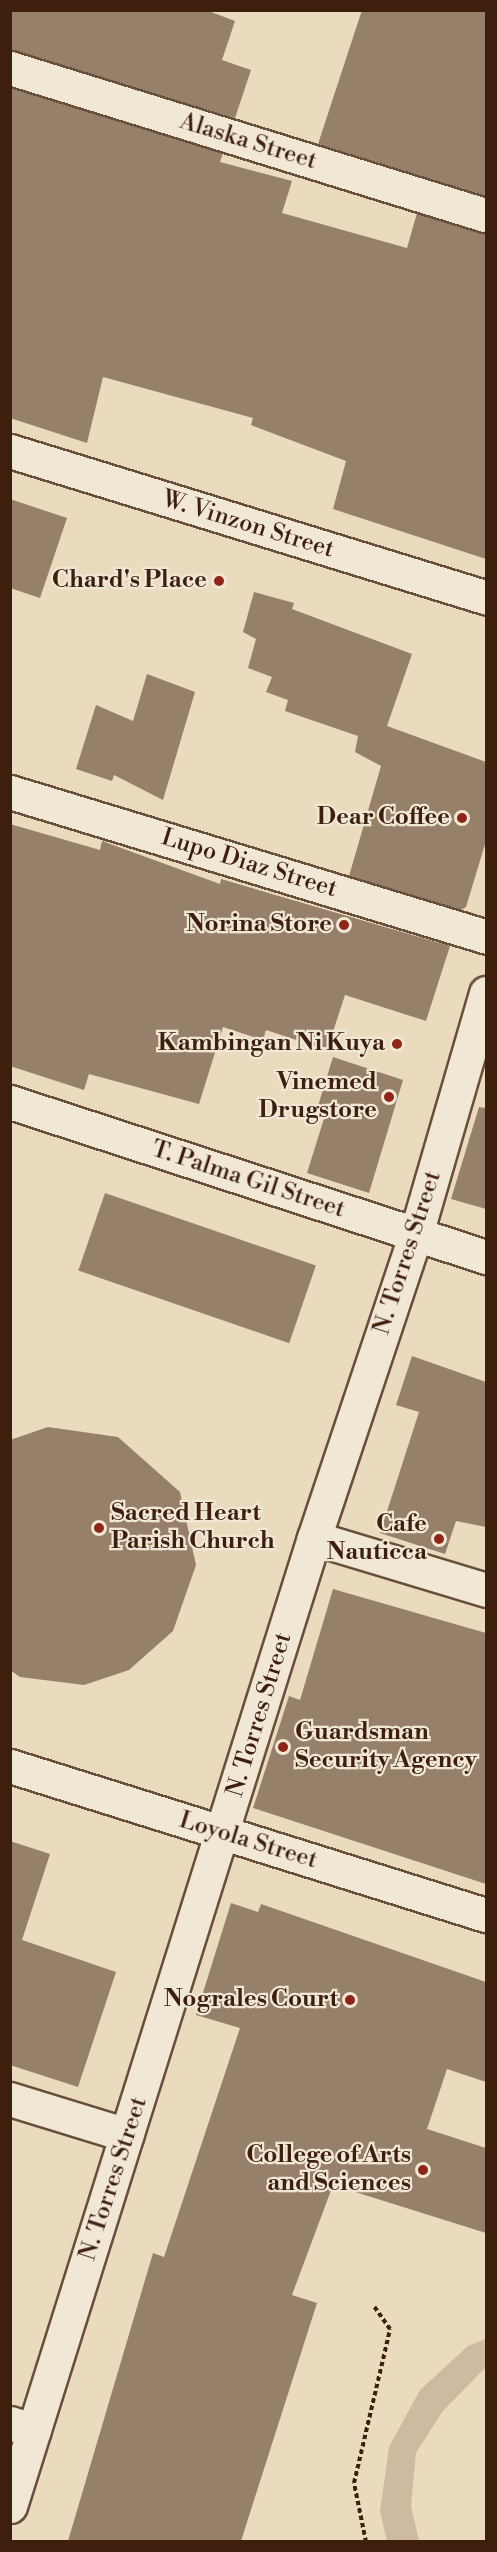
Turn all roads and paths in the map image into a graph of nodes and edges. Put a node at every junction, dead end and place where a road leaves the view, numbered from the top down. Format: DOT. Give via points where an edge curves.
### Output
graph roads {
  1 [pos="10,68"];
  2 [pos="486,215"];
  3 [pos="10,451"];
  4 [pos="486,597"];
  5 [pos="10,792"];
  6 [pos="486,937"];
  7 [pos="486,993"];
  8 [pos="10,1102"];
  9 [pos="416,1234"];
  10 [pos="486,1257"];
  11 [pos="314,1538"];
  12 [pos="486,1590"];
  13 [pos="10,1766"];
  14 [pos="224,1833"];
  15 [pos="486,1915"];
  16 [pos="10,2099"];
  17 [pos="127,2135"];
  18 [pos="374,2306"];
  19 [pos="22,2427"];
  20 [pos="10,2506"];
  21 [pos="366,2541"];
  1 -- 2 [label="street, Alaska Street"];
  3 -- 4 [label="street, W. Vinzon Street"];
  5 -- 6 [label="street, Lupo Diaz Street"];
  7 -- 9 [label="street, N. Torres Street"];
  8 -- 9 [label="street, T. Palma Gil Street"];
  9 -- 10 [label="street, T. Palma Gil Street"];
  9 -- 11 [label="street, N. Torres Street"];
  11 -- 12 [label="street"];
  11 -- 14 [label="street, N. Torres Street"];
  13 -- 14 [label="street, Loyola Street"];
  14 -- 15 [label="street, Loyola Street"];
  14 -- 17 [label="street, N. Torres Street"];
  16 -- 17 [label="street"];
  17 -- 19 [label="street, N. Torres Street"];
  18 -- 21 [label="path" via="390,2329 354,2483"];
  19 -- 20 [label="street, N. Torres Street"];
}
